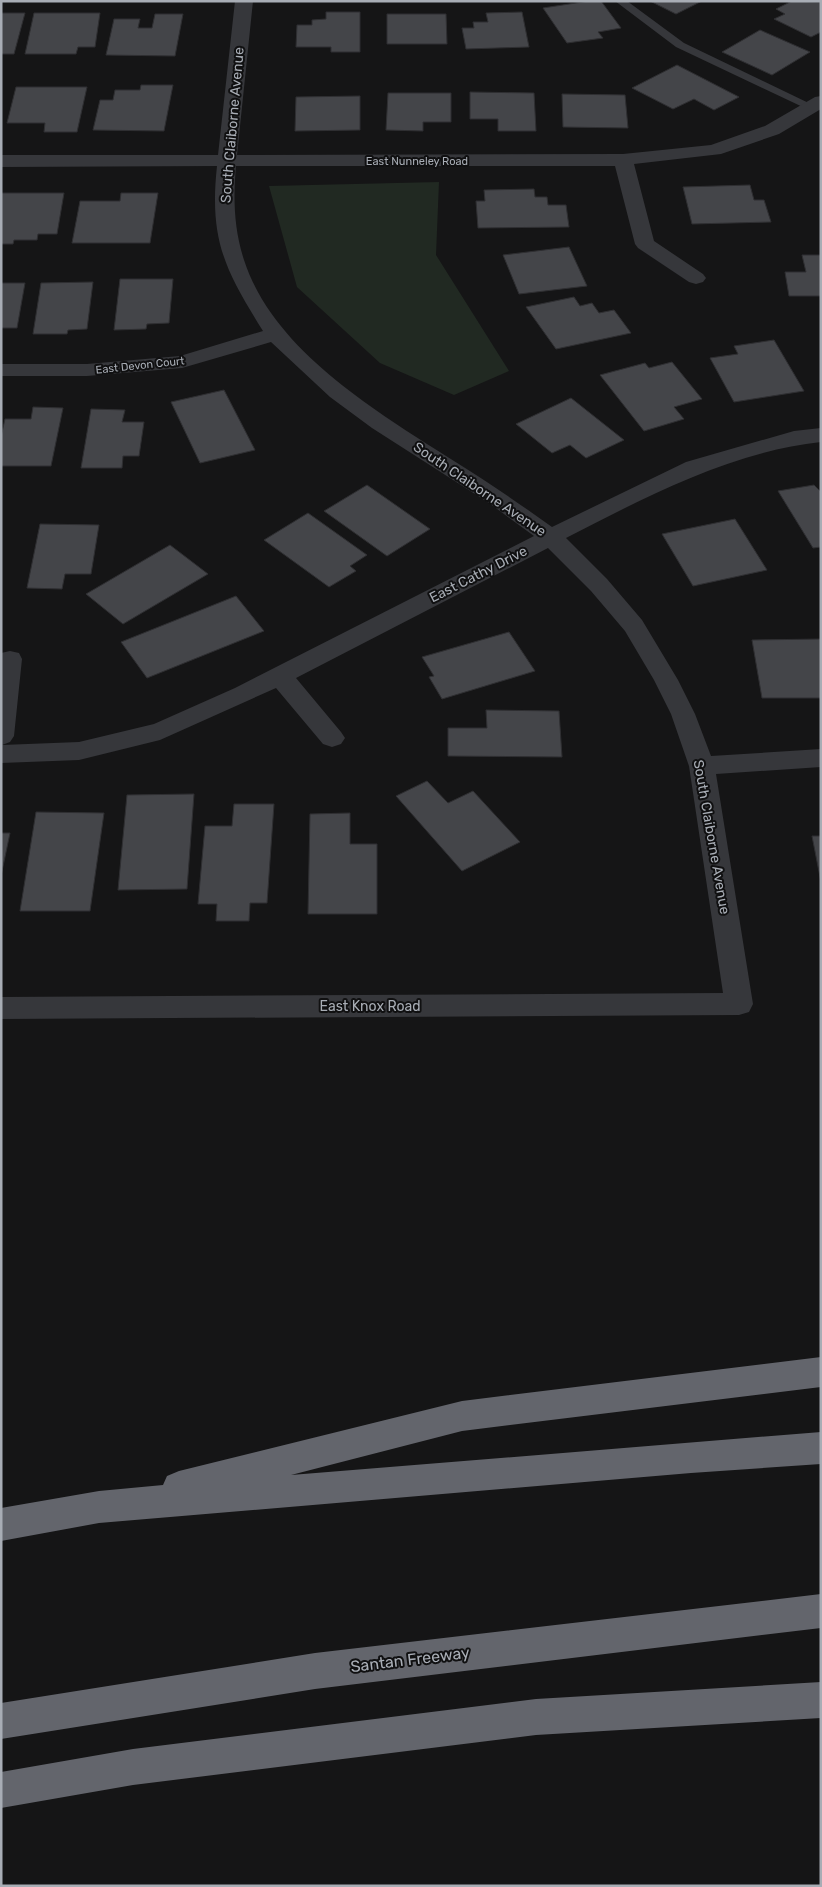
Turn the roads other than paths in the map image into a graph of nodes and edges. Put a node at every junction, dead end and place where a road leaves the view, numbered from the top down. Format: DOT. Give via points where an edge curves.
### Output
graph roads {
  1 [pos="244,1"];
  2 [pos="620,1"];
  3 [pos="816,104"];
  4 [pos="623,160"];
  5 [pos="1,161"];
  6 [pos="226,161"];
  7 [pos="696,278"];
  8 [pos="275,334"];
  9 [pos="1,370"];
  10 [pos="821,435"];
  11 [pos="551,537"];
  12 [pos="10,659"];
  13 [pos="280,676"];
  14 [pos="1,736"];
  15 [pos="332,738"];
  16 [pos="1,754"];
  17 [pos="821,758"];
  18 [pos="702,766"];
  19 [pos="739,1004"];
  20 [pos="1,1008"];
  21 [pos="821,1372"];
  22 [pos="821,1448"];
  23 [pos="99,1507"];
  24 [pos="1,1525"];
  25 [pos="821,1611"];
  26 [pos="821,1700"];
  27 [pos="1,1721"];
  28 [pos="1,1790"];
  1 -- 6 [label="street, South Claiborne Avenue"];
  2 -- 3 [label="lane" via="680,45"];
  3 -- 4 [label="street, East Nunneley Road" via="772,130 714,150"];
  4 -- 6 [label="street, East Nunneley Road"];
  4 -- 7 [label="street" via="645,244"];
  5 -- 6 [label="street, East Nunneley Road"];
  6 -- 8 [label="street, South Claiborne Avenue" via="225,224 234,260 248,291"];
  8 -- 9 [label="street, East Devon Court" via="182,362 87,370"];
  8 -- 11 [label="street, South Claiborne Avenue" via="338,392 380,423"];
  10 -- 11 [label="street, East Cathy Drive" via="794,438 694,467"];
  11 -- 13 [label="street, East Cathy Drive"];
  11 -- 18 [label="street, South Claiborne Avenue" via="599,584 634,626 666,680"];
  12 -- 14 [label="street"];
  13 -- 15 [label="street"];
  13 -- 16 [label="street, East Cathy Drive" via="160,731 79,751"];
  17 -- 18 [label="street"];
  18 -- 19 [label="street, South Claiborne Avenue"];
  19 -- 20 [label="street, East Knox Road"];
  21 -- 23 [label="highway" via="462,1416"];
  22 -- 23 [label="highway"];
  23 -- 24 [label="highway"];
  25 -- 27 [label="highway, Santan Freeway" via="315,1670"];
  26 -- 28 [label="highway" via="536,1717 133,1767"];
}
